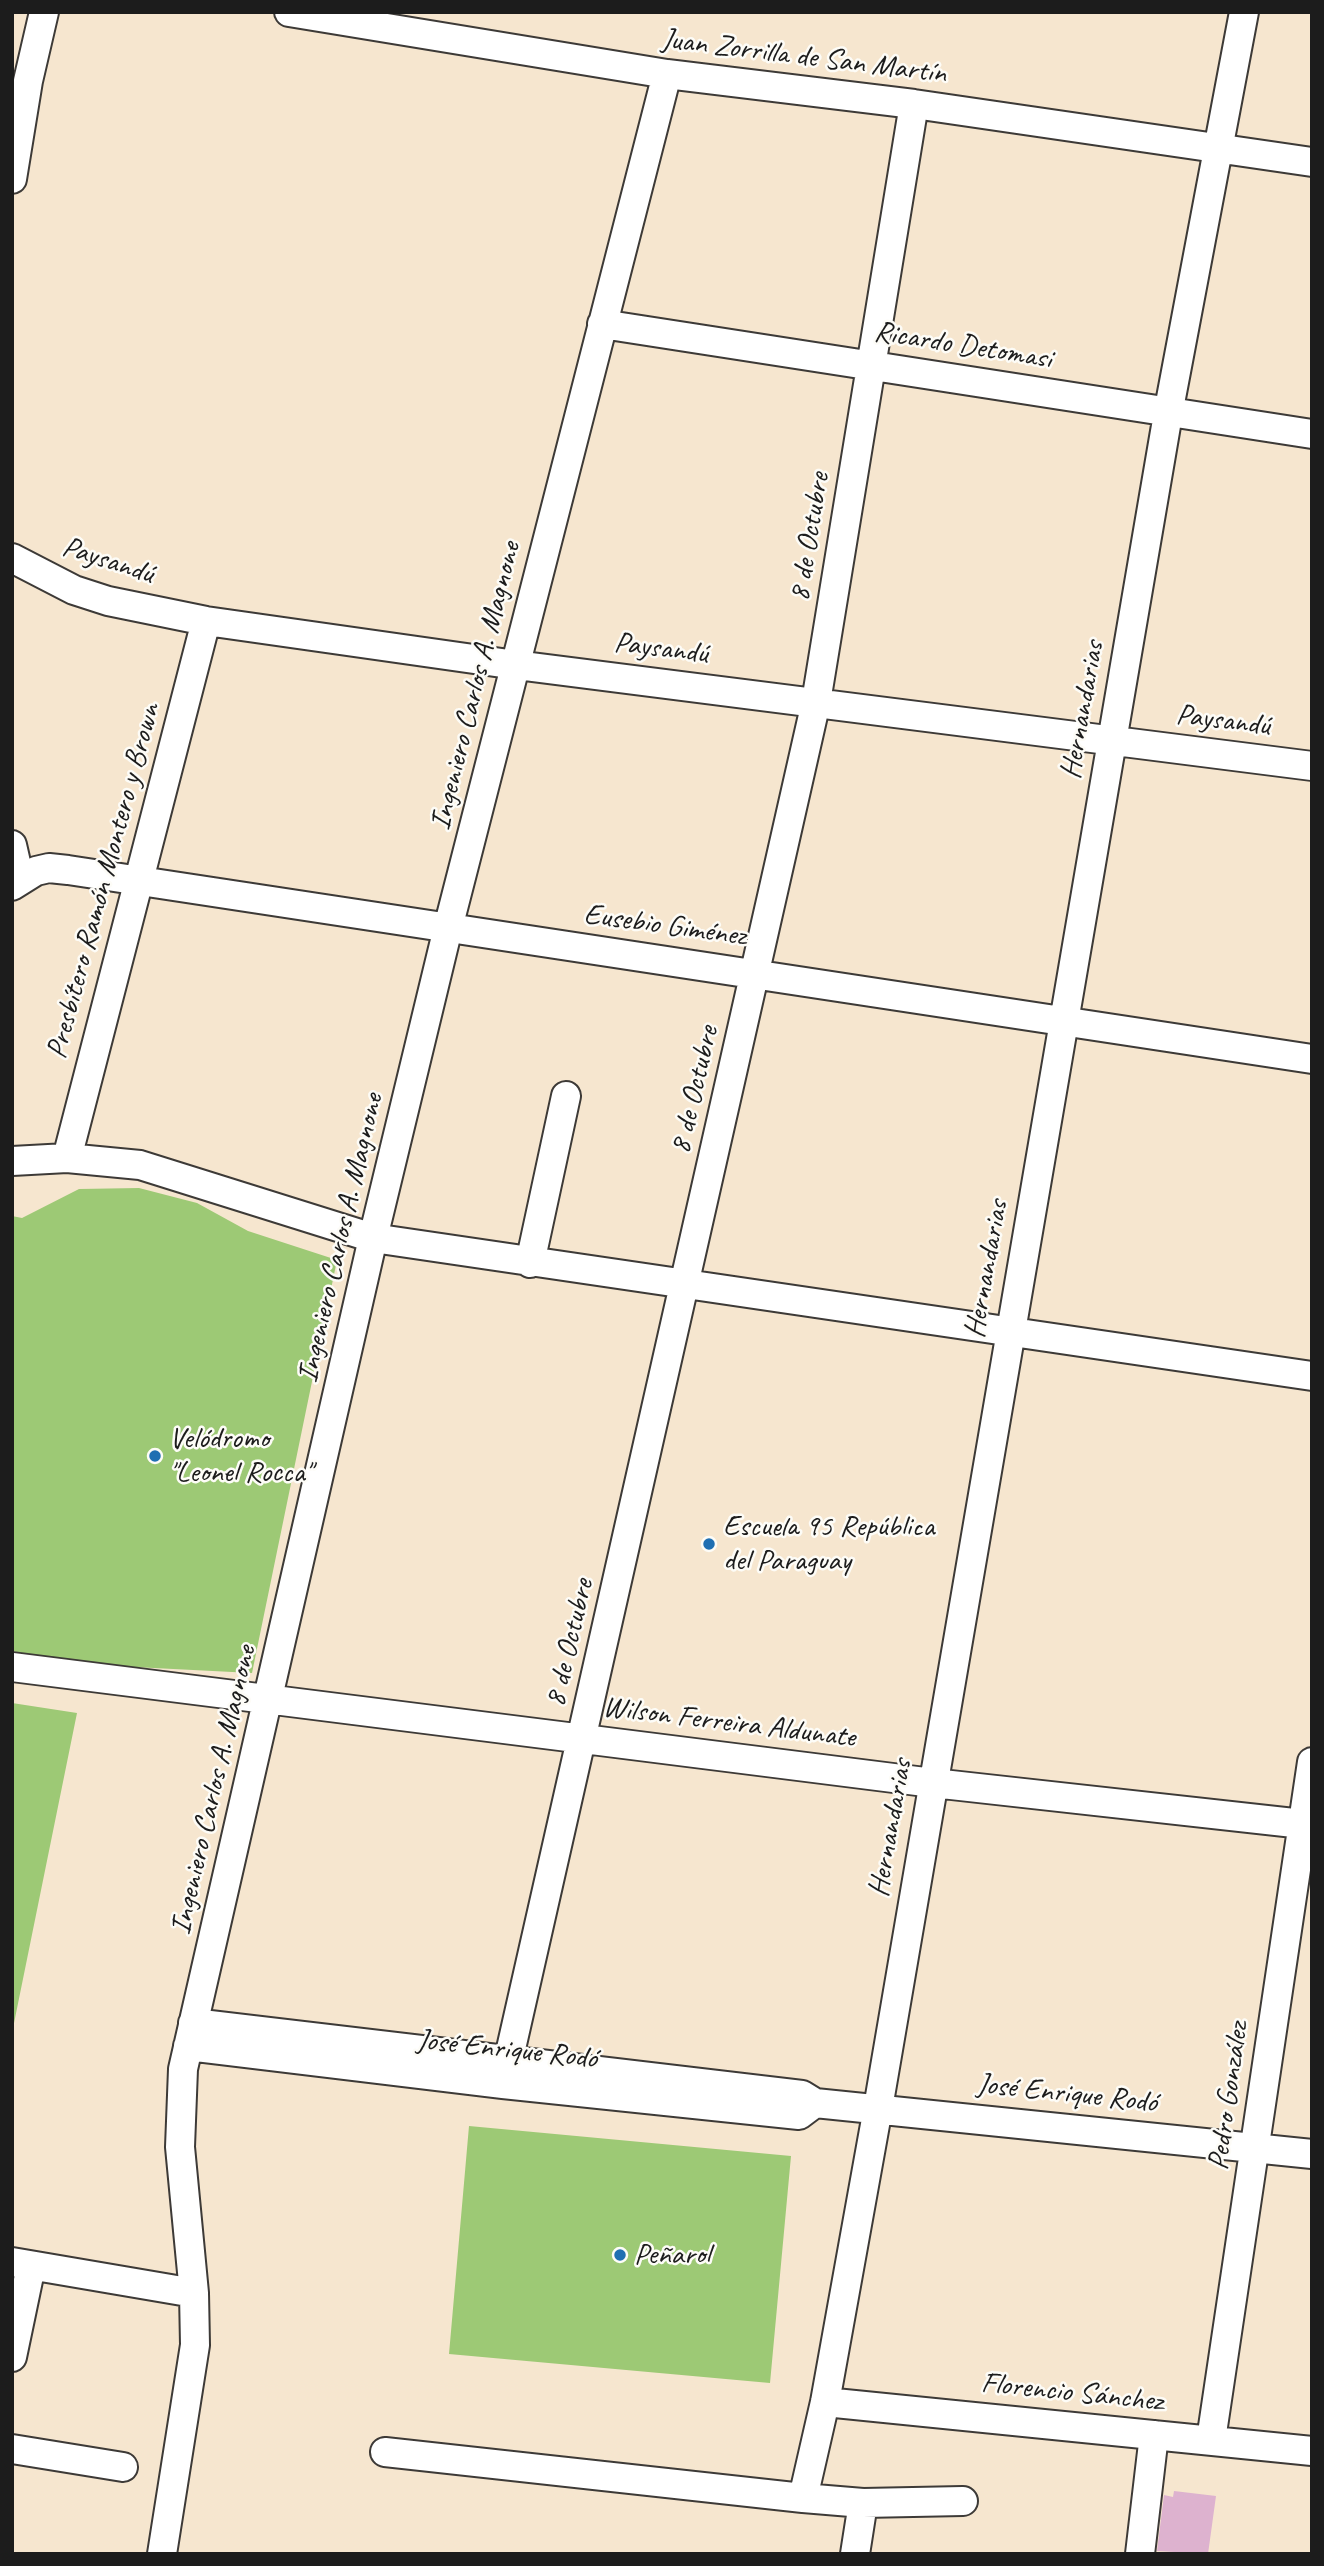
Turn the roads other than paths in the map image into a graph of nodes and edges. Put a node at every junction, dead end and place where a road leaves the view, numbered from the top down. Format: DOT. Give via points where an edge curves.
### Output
graph roads {
  1 [pos="44,12"];
  2 [pos="1244,12"];
  3 [pos="304,14"];
  4 [pos="667,74"];
  5 [pos="914,104"];
  6 [pos="1218,148"];
  7 [pos="1312,163"];
  8 [pos="12,179"];
  9 [pos="603,324"];
  10 [pos="872,365"];
  11 [pos="1168,414"];
  12 [pos="1312,434"];
  13 [pos="12,558"];
  14 [pos="206,621"];
  15 [pos="516,665"];
  16 [pos="816,702"];
  17 [pos="1112,740"];
  18 [pos="1312,766"];
  19 [pos="12,845"];
  20 [pos="138,881"];
  21 [pos="16,883"];
  22 [pos="448,928"];
  23 [pos="756,973"];
  24 [pos="1064,1022"];
  25 [pos="1312,1059"];
  26 [pos="566,1096"];
  27 [pos="67,1158"];
  28 [pos="12,1161"];
  29 [pos="373,1238"];
  30 [pos="530,1263"];
  31 [pos="685,1286"];
  32 [pos="1010,1333"];
  33 [pos="1312,1376"];
  34 [pos="12,1667"];
  35 [pos="271,1697"];
  36 [pos="583,1737"];
  37 [pos="1312,1762"];
  38 [pos="933,1783"];
  39 [pos="1307,1824"];
  40 [pos="191,2034"];
  41 [pos="506,2072"];
  42 [pos="878,2108"];
  43 [pos="1256,2148"];
  44 [pos="1312,2154"];
  45 [pos="22,2264"];
  46 [pos="194,2293"];
  47 [pos="12,2357"];
  48 [pos="825,2402"];
  49 [pos="1154,2435"];
  50 [pos="1212,2440"];
  51 [pos="12,2449"];
  52 [pos="1312,2451"];
  53 [pos="385,2452"];
  54 [pos="122,2466"];
  55 [pos="803,2498"];
  56 [pos="963,2501"];
  57 [pos="863,2503"];
  58 [pos="162,2554"];
  59 [pos="855,2554"];
  60 [pos="1140,2554"];
  1 -- 8 [label="street"];
  2 -- 6 [label="street, Hernandarias"];
  3 -- 4 [label="street, Juan Zorrilla de San Martín"];
  4 -- 5 [label="street, Juan Zorrilla de San Martín"];
  4 -- 9 [label="street, Ingeniero Carlos A. Magnone"];
  5 -- 6 [label="street, Juan Zorrilla de San Martín"];
  5 -- 10 [label="street, 8 de Octubre"];
  6 -- 7 [label="street, Juan Zorrilla de San Martín"];
  6 -- 11 [label="street, Hernandarias"];
  9 -- 10 [label="street, Ricardo Detomasi"];
  9 -- 15 [label="street, Ingeniero Carlos A. Magnone"];
  10 -- 11 [label="street, Ricardo Detomasi"];
  10 -- 16 [label="street, 8 de Octubre"];
  11 -- 12 [label="street, Ricardo Detomasi"];
  11 -- 17 [label="street, Hernandarias"];
  13 -- 14 [label="street, Paysandú" via="74,590"];
  14 -- 15 [label="street, Paysandú"];
  14 -- 20 [label="street, Presbítero Ramón Montero y Brown"];
  15 -- 16 [label="street, Paysandú"];
  15 -- 22 [label="street, Ingeniero Carlos A. Magnone"];
  16 -- 17 [label="street, Paysandú"];
  16 -- 23 [label="street, 8 de Octubre"];
  17 -- 18 [label="street, Paysandú"];
  17 -- 24 [label="street, Hernandarias"];
  19 -- 21 [label="street"];
  20 -- 21 [label="street, Eusebio Giménez" via="49,868"];
  20 -- 22 [label="street, Eusebio Giménez"];
  20 -- 27 [label="street, Presbítero Ramón Montero y Brown"];
  22 -- 23 [label="street, Eusebio Giménez"];
  22 -- 29 [label="street, Ingeniero Carlos A. Magnone"];
  23 -- 24 [label="street, Eusebio Giménez"];
  23 -- 31 [label="street, 8 de Octubre"];
  24 -- 25 [label="street, Eusebio Giménez"];
  24 -- 32 [label="street, Hernandarias"];
  26 -- 30 [label="street"];
  27 -- 28 [label="street"];
  27 -- 29 [label="street" via="140,1165"];
  29 -- 30 [label="street"];
  29 -- 35 [label="street, Ingeniero Carlos A. Magnone"];
  30 -- 31 [label="street"];
  31 -- 32 [label="street"];
  31 -- 36 [label="street, 8 de Octubre"];
  32 -- 33 [label="street"];
  32 -- 38 [label="street, Hernandarias"];
  34 -- 35 [label="street, Wilson Ferreira Aldunate"];
  35 -- 36 [label="street, Wilson Ferreira Aldunate"];
  35 -- 40 [label="street, Ingeniero Carlos A. Magnone"];
  36 -- 38 [label="street, Wilson Ferreira Aldunate"];
  36 -- 41 [label="street, 8 de Octubre"];
  37 -- 39 [label="street, Pedro González"];
  38 -- 39 [label="street, Wilson Ferreira Aldunate"];
  38 -- 42 [label="street, Hernandarias"];
  39 -- 43 [label="street, Pedro González"];
  40 -- 41 [label="street, José Enrique Rodó"];
  40 -- 46 [label="street, Ingeniero Carlos A. Magnone" via="179,2117"];
  41 -- 42 [label="street, José Enrique Rodó" via="799,2115 815,2103"];
  42 -- 43 [label="street, José Enrique Rodó"];
  42 -- 48 [label="street, Hernandarias"];
  43 -- 44 [label="street, José Enrique Rodó"];
  43 -- 50 [label="street, Pedro González"];
  45 -- 46 [label="street"];
  45 -- 47 [label="street"];
  46 -- 58 [label="street, Ingeniero Carlos A. Magnone" via="195,2345"];
  48 -- 49 [label="street, Florencio Sánchez"];
  48 -- 55 [label="street, Hernandarias"];
  49 -- 50 [label="street, Florencio Sánchez"];
  49 -- 60 [label="street"];
  50 -- 52 [label="street, Florencio Sánchez"];
  51 -- 54 [label="street"];
  53 -- 55 [label="street"];
  55 -- 57 [label="street"];
  56 -- 57 [label="street"];
  57 -- 59 [label="street"];
}
